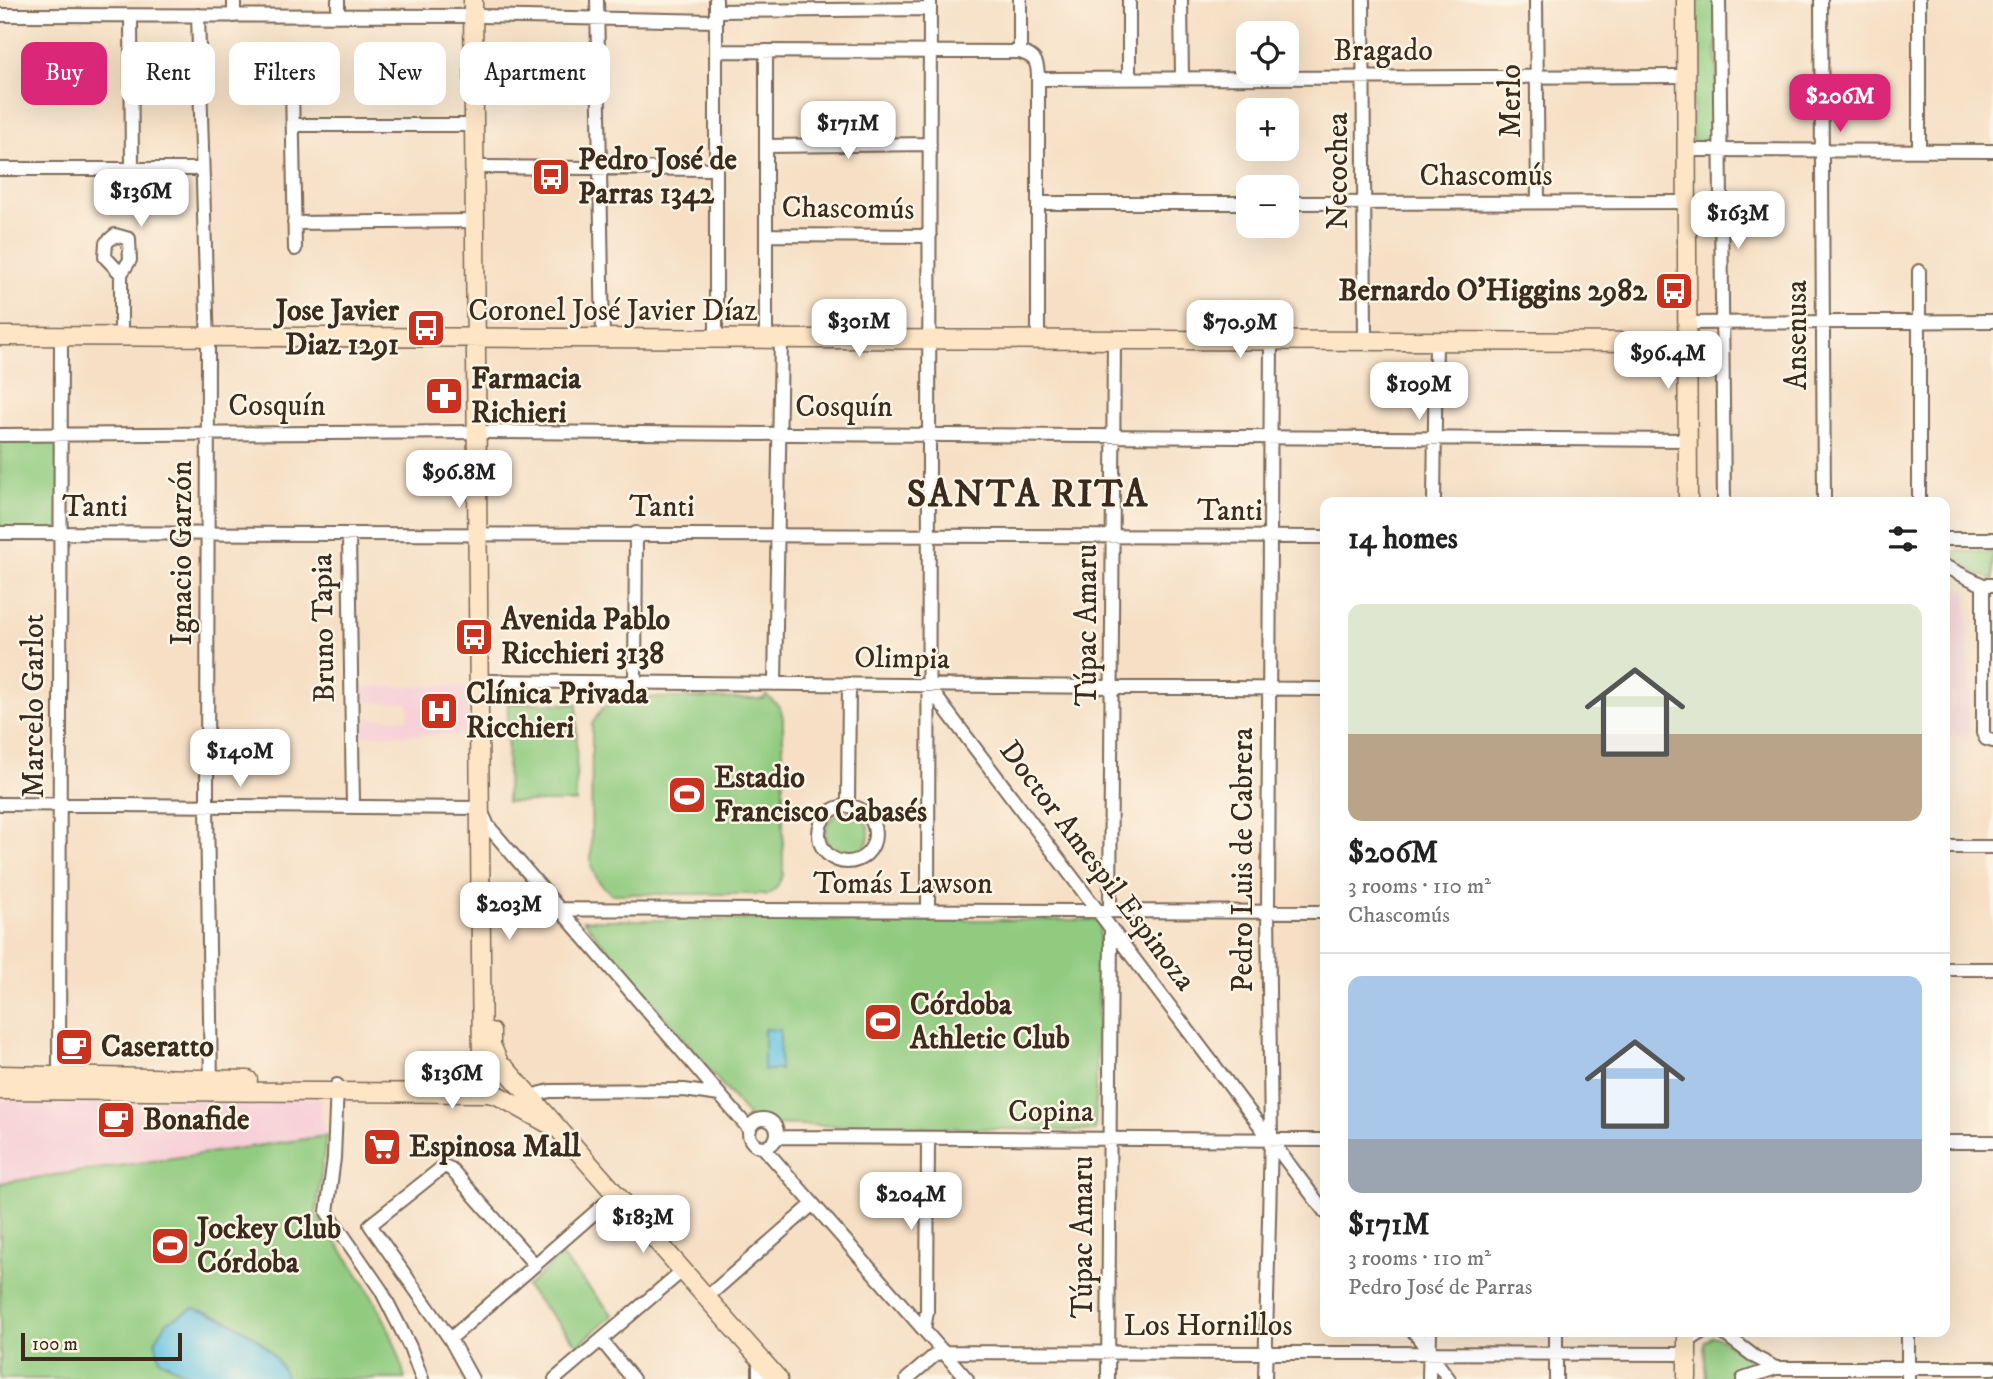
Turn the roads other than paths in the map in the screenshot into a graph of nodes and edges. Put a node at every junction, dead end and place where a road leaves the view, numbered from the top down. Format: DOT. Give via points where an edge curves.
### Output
graph roads {
  1 [pos="111,0"];
  2 [pos="234,0"];
  3 [pos="338,0"];
  4 [pos="597,0"];
  5 [pos="1020,0"];
  6 [pos="1129,0"];
  7 [pos="1181,0"];
  8 [pos="1363,0"];
  9 [pos="1536,0"];
  10 [pos="1686,0"];
  11 [pos="1719,0"];
  12 [pos="1821,0"];
  13 [pos="1919,0"];
  14 [pos="930,4"];
  15 [pos="477,8"];
  16 [pos="716,11"];
  17 [pos="0,15"];
  18 [pos="111,15"];
  19 [pos="198,15"];
  20 [pos="131,16"];
  21 [pos="234,16"];
  22 [pos="338,16"];
  23 [pos="597,19"];
  24 [pos="716,51"];
  25 [pos="766,51"];
  26 [pos="930,51"];
  27 [pos="1020,52"];
  28 [pos="1686,76"];
  29 [pos="1537,77"];
  30 [pos="1129,78"];
  31 [pos="1182,78"];
  32 [pos="1364,78"];
  33 [pos="1038,79"];
  34 [pos="292,105"];
  35 [pos="293,125"];
  36 [pos="474,125"];
  37 [pos="930,144"];
  38 [pos="766,146"];
  39 [pos="1686,150"];
  40 [pos="1721,150"];
  41 [pos="1822,151"];
  42 [pos="1919,151"];
  43 [pos="1993,151"];
  44 [pos="483,167"];
  45 [pos="602,168"];
  46 [pos="0,169"];
  47 [pos="132,169"];
  48 [pos="202,169"];
  49 [pos="716,169"];
  50 [pos="1686,201"];
  51 [pos="1538,202"];
  52 [pos="1038,203"];
  53 [pos="1236,203"];
  54 [pos="1299,203"];
  55 [pos="1364,203"];
  56 [pos="475,221"];
  57 [pos="294,223"];
  58 [pos="766,235"];
  59 [pos="929,236"];
  60 [pos="295,250"];
  61 [pos="1919,271"];
  62 [pos="121,274"];
  63 [pos="1919,321"];
  64 [pos="1993,321"];
  65 [pos="1823,322"];
  66 [pos="1687,323"];
  67 [pos="1723,323"];
  68 [pos="0,336"];
  69 [pos="61,337"];
  70 [pos="121,337"];
  71 [pos="208,337"];
  72 [pos="480,338"];
  73 [pos="603,339"];
  74 [pos="716,339"];
  75 [pos="774,339"];
  76 [pos="929,340"];
  77 [pos="1038,340"];
  78 [pos="1114,340"];
  79 [pos="1271,341"];
  80 [pos="1365,341"];
  81 [pos="1436,341"];
  82 [pos="1687,342"];
  83 [pos="481,432"];
  84 [pos="208,433"];
  85 [pos="778,433"];
  86 [pos="929,434"];
  87 [pos="0,435"];
  88 [pos="61,435"];
  89 [pos="1114,436"];
  90 [pos="1271,436"];
  91 [pos="1436,437"];
  92 [pos="1687,440"];
  93 [pos="1434,497"];
  94 [pos="1688,497"];
  95 [pos="1724,497"];
  96 [pos="1824,497"];
  97 [pos="1919,497"];
  98 [pos="0,533"];
  99 [pos="60,533"];
  100 [pos="208,533"];
  101 [pos="636,533"];
  102 [pos="349,534"];
  103 [pos="482,534"];
  104 [pos="777,534"];
  105 [pos="929,535"];
  106 [pos="1113,536"];
  107 [pos="1270,537"];
  108 [pos="1320,537"];
  109 [pos="1950,539"];
  110 [pos="1993,539"];
  111 [pos="1950,569"];
  112 [pos="1988,585"];
  113 [pos="483,681"];
  114 [pos="635,682"];
  115 [pos="775,684"];
  116 [pos="849,684"];
  117 [pos="928,685"];
  118 [pos="1112,688"];
  119 [pos="1269,689"];
  120 [pos="1320,689"];
  121 [pos="1989,740"];
  122 [pos="0,804"];
  123 [pos="60,804"];
  124 [pos="207,805"];
  125 [pos="848,805"];
  126 [pos="352,806"];
  127 [pos="480,808"];
  128 [pos="488,826"];
  129 [pos="1950,847"];
  130 [pos="1993,847"];
  131 [pos="485,909"];
  132 [pos="562,909"];
  133 [pos="1104,910"];
  134 [pos="928,911"];
  135 [pos="1268,912"];
  136 [pos="1320,912"];
  137 [pos="1111,927"];
  138 [pos="1950,969"];
  139 [pos="1993,969"];
  140 [pos="505,1071"];
  141 [pos="481,1074"];
  142 [pos="0,1075"];
  143 [pos="59,1076"];
  144 [pos="704,1076"];
  145 [pos="211,1084"];
  146 [pos="337,1088"];
  147 [pos="0,1090"];
  148 [pos="684,1090"];
  149 [pos="492,1094"];
  150 [pos="720,1095"];
  151 [pos="530,1096"];
  152 [pos="556,1128"];
  153 [pos="750,1130"];
  154 [pos="777,1137"];
  155 [pos="928,1138"];
  156 [pos="1110,1139"];
  157 [pos="1271,1139"];
  158 [pos="1320,1140"];
  159 [pos="1950,1142"];
  160 [pos="1993,1142"];
  161 [pos="763,1147"];
  162 [pos="615,1195"];
  163 [pos="813,1204"];
  164 [pos="1320,1205"];
  165 [pos="535,1265"];
  166 [pos="682,1270"];
  167 [pos="706,1297"];
  168 [pos="924,1330"];
  169 [pos="1418,1337"];
  170 [pos="1430,1337"];
  171 [pos="1556,1337"];
  172 [pos="1729,1337"];
  173 [pos="1908,1337"];
  174 [pos="450,1339"];
  175 [pos="601,1340"];
  176 [pos="1691,1340"];
  177 [pos="943,1352"];
  178 [pos="1109,1352"];
  179 [pos="1265,1353"];
  180 [pos="1429,1353"];
  181 [pos="1556,1353"];
  182 [pos="759,1357"];
  183 [pos="1776,1368"];
  184 [pos="1993,1368"];
  185 [pos="1813,1373"];
  186 [pos="1908,1373"];
  187 [pos="1689,1377"];
  188 [pos="422,1379"];
  189 [pos="472,1379"];
  190 [pos="555,1379"];
  191 [pos="633,1379"];
  192 [pos="759,1379"];
  193 [pos="778,1379"];
  194 [pos="907,1379"];
  195 [pos="967,1379"];
  196 [pos="1108,1379"];
  197 [pos="1265,1379"];
  198 [pos="1429,1379"];
  199 [pos="1449,1379"];
  200 [pos="1556,1379"];
  201 [pos="1743,1379"];
  1 -- 18 [label="street"];
  2 -- 21 [label="street"];
  3 -- 22 [label="street"];
  4 -- 23 [label="street"];
  5 -- 27 [label="street"];
  6 -- 30 [label="street"];
  7 -- 31 [label="street"];
  8 -- 32 [label="street, Necochea"];
  9 -- 29 [label="street, Merlo"];
  10 -- 28 [label="main road"];
  11 -- 40 [label="street"];
  12 -- 41 [label="street, Ansenusa"];
  13 -- 42 [label="street"];
  14 -- 16 [label="street"];
  14 -- 26 [label="street"];
  15 -- 22 [label="street"];
  15 -- 23 [label="street"];
  15 -- 36 [label="main road"];
  15 -- 44 [label="main road"];
  16 -- 23 [label="street"];
  16 -- 24 [label="street"];
  17 -- 18 [label="street"];
  18 -- 20 [label="street"];
  19 -- 20 [label="street"];
  19 -- 21 [label="street"];
  19 -- 48 [label="street, Ignacio Garzón"];
  20 -- 47 [label="street"];
  21 -- 22 [label="street"];
  23 -- 45 [label="street"];
  24 -- 25 [label="street"];
  24 -- 49 [label="street"];
  25 -- 26 [label="street"];
  25 -- 38 [label="street"];
  26 -- 27 [label="street"];
  26 -- 37 [label="street"];
  27 -- 33 [label="street" via="1038,63"];
  28 -- 29 [label="street, Bragado"];
  28 -- 39 [label="main road"];
  29 -- 32 [label="street, Bragado"];
  29 -- 51 [label="street, Merlo"];
  30 -- 31 [label="street, Bragado"];
  30 -- 33 [label="street, Bragado"];
  31 -- 32 [label="street, Bragado"];
  32 -- 55 [label="street, Necochea"];
  33 -- 52 [label="street"];
  34 -- 35 [label="street"];
  35 -- 36 [label="street"];
  35 -- 57 [label="street"];
  36 -- 56 [label="main road"];
  37 -- 38 [label="street"];
  37 -- 59 [label="street"];
  38 -- 58 [label="street"];
  39 -- 40 [label="street"];
  39 -- 50 [label="main road"];
  40 -- 41 [label="street"];
  40 -- 67 [label="street"];
  41 -- 42 [label="street"];
  41 -- 65 [label="street, Ansenusa"];
  42 -- 43 [label="street"];
  44 -- 45 [label="street"];
  44 -- 72 [label="main road"];
  45 -- 49 [label="street"];
  45 -- 73 [label="street"];
  46 -- 47 [label="street"];
  47 -- 48 [label="street"];
  48 -- 71 [label="street, Ignacio Garzón"];
  49 -- 74 [label="street"];
  50 -- 51 [label="street, Chascomús"];
  50 -- 66 [label="main road"];
  51 -- 55 [label="street, Chascomús"];
  52 -- 53 [label="street"];
  52 -- 77 [label="street"];
  54 -- 55 [label="street, Chascomús"];
  55 -- 80 [label="street, Necochea"];
  56 -- 57 [label="street"];
  56 -- 72 [label="main road"];
  57 -- 60 [label="street"];
  58 -- 59 [label="street, Chascomús"];
  58 -- 75 [label="street"];
  59 -- 76 [label="street"];
  61 -- 63 [label="street"];
  62 -- 70 [label="street"];
  63 -- 64 [label="street"];
  63 -- 65 [label="street"];
  63 -- 97 [label="street"];
  65 -- 67 [label="street"];
  65 -- 96 [label="street, Ansenusa"];
  66 -- 67 [label="street"];
  66 -- 82 [label="main road"];
  67 -- 95 [label="street"];
  68 -- 69 [label="main road, Coronel José Javier Díaz"];
  69 -- 70 [label="main road, Coronel José Javier Díaz"];
  69 -- 88 [label="street, Marcelo Garlot"];
  70 -- 71 [label="main road, Coronel José Javier Díaz"];
  71 -- 72 [label="main road, Coronel José Javier Díaz"];
  71 -- 84 [label="street, Ignacio Garzón"];
  72 -- 73 [label="main road, Coronel José Javier Díaz"];
  72 -- 83 [label="main road"];
  73 -- 74 [label="main road, Coronel José Javier Díaz"];
  74 -- 75 [label="main road, Coronel José Javier Díaz"];
  75 -- 76 [label="main road, Coronel José Javier Díaz"];
  75 -- 85 [label="street"];
  76 -- 77 [label="main road, Coronel José Javier Díaz"];
  76 -- 86 [label="street"];
  77 -- 78 [label="main road, Coronel José Javier Díaz"];
  78 -- 79 [label="main road, Coronel José Javier Díaz"];
  78 -- 89 [label="street, Túpac Amaru"];
  79 -- 80 [label="main road, Coronel José Javier Díaz"];
  79 -- 90 [label="street, Pedro Luis de Cabrera"];
  80 -- 81 [label="main road, Coronel José Javier Díaz"];
  81 -- 82 [label="main road, Coronel José Javier Díaz"];
  81 -- 91 [label="street"];
  82 -- 92 [label="main road"];
  83 -- 84 [label="street, Cosquín"];
  83 -- 85 [label="street, Cosquín"];
  83 -- 103 [label="main road"];
  84 -- 88 [label="street, Cosquín"];
  84 -- 100 [label="street, Ignacio Garzón"];
  85 -- 86 [label="street, Cosquín"];
  85 -- 104 [label="street"];
  86 -- 89 [label="street, Cosquín"];
  86 -- 105 [label="street"];
  87 -- 88 [label="street, Cosquín"];
  88 -- 99 [label="street, Marcelo Garlot"];
  89 -- 90 [label="street, Cosquín"];
  89 -- 106 [label="street, Túpac Amaru"];
  90 -- 91 [label="street, Cosquín"];
  90 -- 107 [label="street, Pedro Luis de Cabrera"];
  91 -- 92 [label="street, Cosquín"];
  91 -- 93 [label="street"];
  92 -- 94 [label="main road"];
  98 -- 99 [label="street, Tanti"];
  99 -- 100 [label="street, Tanti"];
  99 -- 123 [label="street, Marcelo Garlot"];
  100 -- 102 [label="street, Tanti"];
  100 -- 124 [label="street, Ignacio Garzón"];
  101 -- 103 [label="street, Tanti"];
  101 -- 104 [label="street, Tanti"];
  101 -- 114 [label="street"];
  102 -- 103 [label="street, Tanti"];
  102 -- 126 [label="street, Bruno Tapia"];
  103 -- 113 [label="main road"];
  104 -- 105 [label="street, Tanti"];
  104 -- 115 [label="street"];
  105 -- 106 [label="street, Tanti"];
  105 -- 117 [label="street"];
  106 -- 107 [label="street, Tanti"];
  106 -- 118 [label="street, Túpac Amaru"];
  107 -- 108 [label="street, Tanti"];
  107 -- 119 [label="street, Pedro Luis de Cabrera"];
  109 -- 110 [label="street"];
  111 -- 112 [label="street"];
  112 -- 121 [label="street" via="1983,733"];
  113 -- 114 [label="street, Olimpia"];
  113 -- 127 [label="main road"];
  113 -- 128 [label="main road"];
  114 -- 115 [label="street, Olimpia"];
  115 -- 116 [label="street, Olimpia"];
  116 -- 117 [label="street, Olimpia"];
  116 -- 125 [label="street"];
  117 -- 118 [label="street, Olimpia"];
  117 -- 133 [label="street, Doctor Amespil Espinoza"];
  117 -- 134 [label="street"];
  118 -- 119 [label="street, Olimpia"];
  118 -- 133 [label="street, Túpac Amaru"];
  119 -- 120 [label="street, Olimpia"];
  119 -- 135 [label="street, Pedro Luis de Cabrera"];
  122 -- 123 [label="street"];
  123 -- 124 [label="street"];
  123 -- 143 [label="street, Marcelo Garlot"];
  124 -- 126 [label="street"];
  124 -- 145 [label="street, Ignacio Garzón"];
  125 -- 125 [label="street" via="865,812 875,835 862,858 844,862 826,854 818,836 823,817"];
  126 -- 127 [label="street"];
  127 -- 128 [label="street"];
  127 -- 131 [label="main road"];
  128 -- 131 [label="main road"];
  128 -- 132 [label="street"];
  129 -- 130 [label="street"];
  131 -- 132 [label="street, Tomás Lawson"];
  131 -- 140 [label="main road" via="491,1045"];
  131 -- 141 [label="main road"];
  132 -- 134 [label="street, Tomás Lawson"];
  132 -- 144 [label="street"];
  133 -- 134 [label="street, Tomás Lawson"];
  133 -- 135 [label="street, Tomás Lawson"];
  133 -- 137 [label="street, Doctor Amespil Espinoza"];
  135 -- 136 [label="street, Tomás Lawson"];
  135 -- 157 [label="street, Pedro Luis de Cabrera"];
  137 -- 156 [label="street, Túpac Amaru"];
  137 -- 157 [label="street, Doctor Amespil Espinoza"];
  138 -- 139 [label="street"];
  140 -- 141 [label="main road" via="490,1065"];
  140 -- 149 [label="main road" via="506,1091"];
  140 -- 151 [label="main road"];
  141 -- 146 [label="main road" via="464,1084"];
  141 -- 149 [label="main road" via="481,1086"];
  142 -- 143 [label="main road"];
  143 -- 145 [label="main road"];
  144 -- 148 [label="street"];
  144 -- 150 [label="street"];
  145 -- 146 [label="main road"];
  145 -- 147 [label="main road"];
  146 -- 149 [label="main road"];
  146 -- 188 [label="street" via="327,1212 381,1290"];
  148 -- 150 [label="street"];
  148 -- 151 [label="street" via="550,1091"];
  149 -- 152 [label="main road"];
  150 -- 153 [label="street"];
  151 -- 152 [label="main road"];
  152 -- 162 [label="main road"];
  153 -- 154 [label="street" via="767,1120"];
  153 -- 161 [label="street" via="752,1142"];
  154 -- 155 [label="street, Copina"];
  154 -- 161 [label="street"];
  155 -- 156 [label="street, Copina"];
  155 -- 168 [label="street"];
  156 -- 157 [label="street, Copina"];
  156 -- 178 [label="street, Túpac Amaru"];
  157 -- 158 [label="street, Copina"];
  157 -- 164 [label="street, Doctor Amespil Espinoza"];
  157 -- 179 [label="street, Pedro Luis de Cabrera"];
  159 -- 160 [label="street"];
  161 -- 163 [label="street"];
  162 -- 165 [label="street"];
  162 -- 166 [label="main road"];
  163 -- 167 [label="street"];
  163 -- 168 [label="street"];
  165 -- 174 [label="street"];
  165 -- 174 [label="street" via="444,1166 370,1225"];
  166 -- 167 [label="main road"];
  166 -- 175 [label="street"];
  167 -- 182 [label="main road"];
  168 -- 177 [label="street"];
  169 -- 180 [label="street"];
  170 -- 180 [label="street"];
  171 -- 181 [label="street"];
  172 -- 183 [label="street"];
  173 -- 186 [label="street"];
  174 -- 189 [label="street"];
  175 -- 190 [label="street"];
  175 -- 191 [label="street"];
  176 -- 181 [label="street, Los Hornillos"];
  176 -- 187 [label="main road"];
  177 -- 178 [label="street, Los Hornillos"];
  177 -- 194 [label="street"];
  177 -- 195 [label="street"];
  178 -- 179 [label="street, Los Hornillos"];
  178 -- 196 [label="street, Túpac Amaru"];
  179 -- 180 [label="street, Los Hornillos"];
  179 -- 197 [label="street, Pedro Luis de Cabrera"];
  180 -- 181 [label="street, Los Hornillos"];
  180 -- 198 [label="street"];
  180 -- 199 [label="street"];
  181 -- 200 [label="street"];
  182 -- 192 [label="street"];
  182 -- 193 [label="main road"];
  183 -- 185 [label="street"];
  183 -- 201 [label="street"];
  184 -- 186 [label="street"];
  185 -- 186 [label="street"];
}
